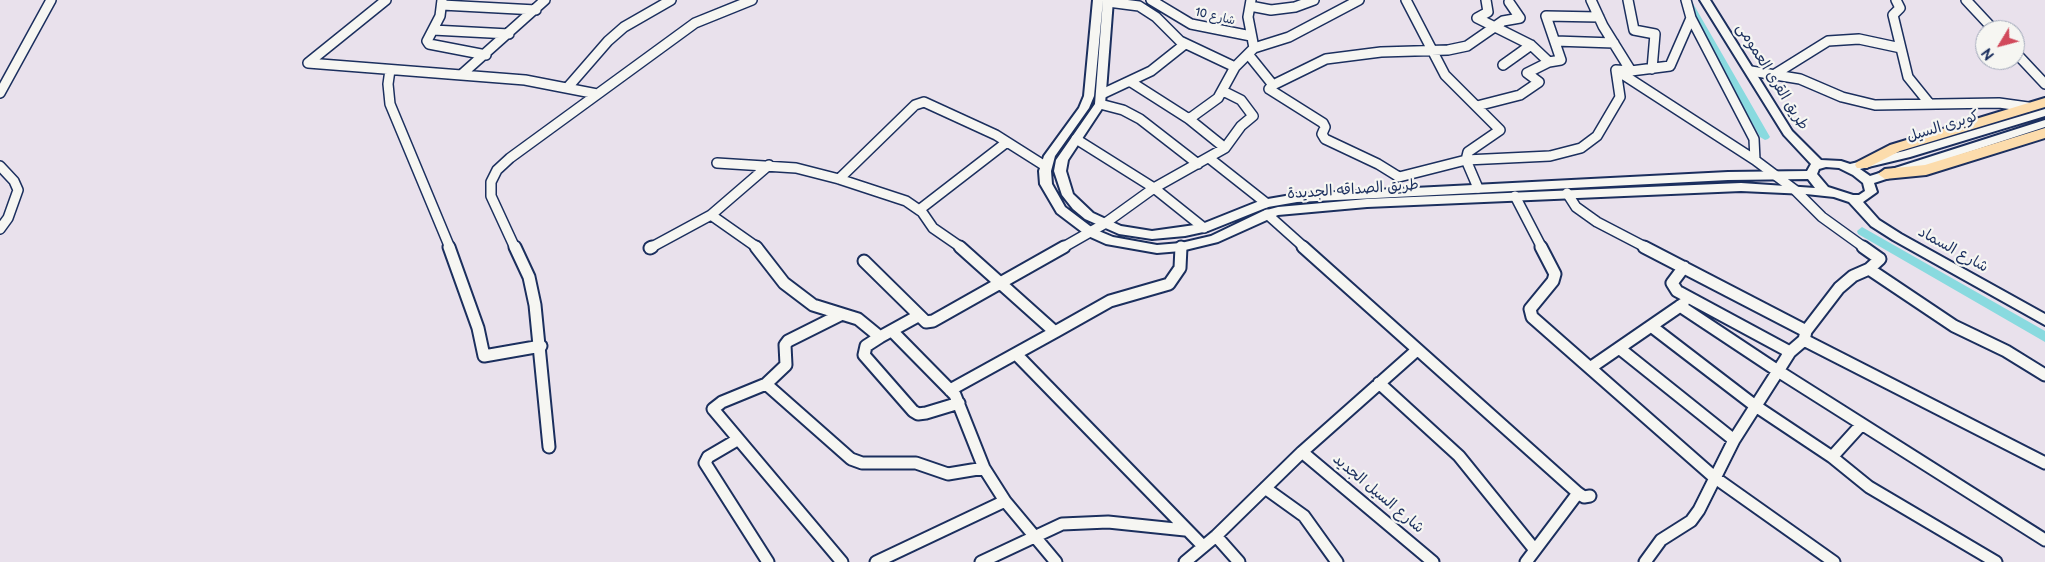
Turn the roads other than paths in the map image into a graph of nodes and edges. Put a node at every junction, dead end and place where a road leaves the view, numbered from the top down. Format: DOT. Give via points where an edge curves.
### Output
graph roads {
  1 [pos="52,0"];
  2 [pos="386,0"];
  3 [pos="545,0"];
  4 [pos="671,0"];
  5 [pos="752,0"];
  6 [pos="1151,0"];
  7 [pos="1289,0"];
  8 [pos="1314,0"];
  9 [pos="1359,0"];
  10 [pos="1406,0"];
  11 [pos="1486,0"];
  12 [pos="1591,0"];
  13 [pos="1628,0"];
  14 [pos="1686,0"];
  15 [pos="1705,0"];
  16 [pos="1896,0"];
  17 [pos="1966,0"];
  18 [pos="1104,1"];
  19 [pos="442,2"];
  20 [pos="1510,2"];
  21 [pos="1250,3"];
  22 [pos="1295,6"];
  23 [pos="536,10"];
  24 [pos="1599,17"];
  25 [pos="1691,18"];
  26 [pos="1985,20"];
  27 [pos="1493,27"];
  28 [pos="433,30"];
  29 [pos="509,34"];
  30 [pos="1251,36"];
  31 [pos="1555,41"];
  32 [pos="1614,43"];
  33 [pos="1185,44"];
  34 [pos="1531,45"];
  35 [pos="1901,48"];
  36 [pos="1251,51"];
  37 [pos="1433,51"];
  38 [pos="486,54"];
  39 [pos="1549,62"];
  40 [pos="2025,63"];
  41 [pos="1503,64"];
  42 [pos="1235,67"];
  43 [pos="1652,69"];
  44 [pos="390,70"];
  45 [pos="1616,70"];
  46 [pos="1631,71"];
  47 [pos="1751,71"];
  48 [pos="1775,74"];
  49 [pos="461,76"];
  50 [pos="1131,82"];
  51 [pos="2045,84"];
  52 [pos="1274,85"];
  53 [pos="568,87"];
  54 [pos="1223,91"];
  55 [pos="0,93"];
  56 [pos="597,94"];
  57 [pos="1101,99"];
  58 [pos="2045,102"];
  59 [pos="1929,104"];
  60 [pos="1477,106"];
  61 [pos="2028,107"];
  62 [pos="2045,112"];
  63 [pos="1189,119"];
  64 [pos="2045,123"];
  65 [pos="2045,133"];
  66 [pos="1076,139"];
  67 [pos="1007,142"];
  68 [pos="1226,148"];
  69 [pos="1209,158"];
  70 [pos="1062,160"];
  71 [pos="1466,160"];
  72 [pos="1755,160"];
  73 [pos="1048,161"];
  74 [pos="717,163"];
  75 [pos="1198,164"];
  76 [pos="1818,164"];
  77 [pos="0,166"];
  78 [pos="769,166"];
  79 [pos="1856,167"];
  80 [pos="1885,174"];
  81 [pos="1811,175"];
  82 [pos="1399,177"];
  83 [pos="1779,177"];
  84 [pos="839,179"];
  85 [pos="1868,181"];
  86 [pos="1154,188"];
  87 [pos="1795,190"];
  88 [pos="1410,191"];
  89 [pos="1480,193"];
  90 [pos="1566,193"];
  91 [pos="1832,194"];
  92 [pos="1515,196"];
  93 [pos="1364,198"];
  94 [pos="1852,199"];
  95 [pos="1266,209"];
  96 [pos="920,210"];
  97 [pos="711,214"];
  98 [pos="1104,224"];
  99 [pos="1204,228"];
  100 [pos="0,229"];
  101 [pos="1090,232"];
  102 [pos="1214,239"];
  103 [pos="1181,247"];
  104 [pos="650,248"];
  105 [pos="864,261"];
  106 [pos="1684,267"];
  107 [pos="1869,268"];
  108 [pos="1002,282"];
  109 [pos="1690,299"];
  110 [pos="1680,306"];
  111 [pos="840,315"];
  112 [pos="918,316"];
  113 [pos="2045,320"];
  114 [pos="1651,326"];
  115 [pos="892,331"];
  116 [pos="1055,332"];
  117 [pos="1805,335"];
  118 [pos="880,337"];
  119 [pos="541,346"];
  120 [pos="1619,348"];
  121 [pos="1418,350"];
  122 [pos="1790,352"];
  123 [pos="1016,354"];
  124 [pos="1590,368"];
  125 [pos="1778,370"];
  126 [pos="2045,375"];
  127 [pos="1379,383"];
  128 [pos="766,384"];
  129 [pos="950,390"];
  130 [pos="959,403"];
  131 [pos="1754,405"];
  132 [pos="1861,425"];
  133 [pos="737,440"];
  134 [pos="1734,440"];
  135 [pos="548,447"];
  136 [pos="1302,452"];
  137 [pos="1832,457"];
  138 [pos="2045,463"];
  139 [pos="984,468"];
  140 [pos="1714,477"];
  141 [pos="1265,488"];
  142 [pos="1005,501"];
  143 [pos="1185,530"];
  144 [pos="1035,535"];
  145 [pos="1216,536"];
  146 [pos="2045,540"];
  147 [pos="1203,546"];
  148 [pos="1535,550"];
  149 [pos="1186,561"];
  150 [pos="768,562"];
  151 [pos="842,562"];
  152 [pos="876,562"];
  153 [pos="981,562"];
  154 [pos="1056,562"];
  155 [pos="1239,562"];
  156 [pos="1337,562"];
  157 [pos="1433,562"];
  158 [pos="1526,562"];
  159 [pos="1645,562"];
  160 [pos="1834,562"];
  161 [pos="1996,562"];
  1 -- 55 [label="street"];
  2 -- 44 [label="street" via="308,62"];
  3 -- 23 [label="street"];
  4 -- 53 [label="street" via="619,32"];
  5 -- 56 [label="street" via="694,23"];
  6 -- 30 [label="street, شارع 10" via="1192,24"];
  7 -- 22 [label="street"];
  8 -- 22 [label="street"];
  9 -- 36 [label="street" via="1289,37"];
  10 -- 37 [label="street"];
  11 -- 27 [label="street" via="1488,12 1477,18"];
  12 -- 24 [label="street"];
  13 -- 43 [label="street" via="1634,30 1655,34"];
  14 -- 25 [label="street"];
  15 -- 47 [label="street, طريق القرى العمومى"];
  16 -- 35 [label="street" via="1900,8 1893,15"];
  17 -- 26 [label="street"];
  18 -- 33 [label="street" via="1138,6 1148,11"];
  18 -- 57 [label="street"];
  18 -- 73 [label="street" via="1089,96"];
  19 -- 23 [label="street"];
  19 -- 28 [label="street"];
  20 -- 27 [label="street" via="1520,18 1503,21"];
  21 -- 22 [label="street" via="1271,10"];
  21 -- 30 [label="street"];
  23 -- 29 [label="street"];
  24 -- 31 [label="street" via="1546,16"];
  24 -- 32 [label="street"];
  25 -- 43 [label="street" via="1672,62 1666,67"];
  25 -- 72 [label="street" via="1754,139"];
  27 -- 34 [label="street"];
  27 -- 37 [label="street" via="1467,46"];
  28 -- 29 [label="street"];
  28 -- 38 [label="street" via="427,41 433,46"];
  29 -- 38 [label="street"];
  30 -- 36 [label="street"];
  31 -- 32 [label="street"];
  31 -- 39 [label="street" via="1562,58"];
  32 -- 46 [label="street"];
  33 -- 42 [label="street"];
  33 -- 50 [label="street" via="1162,64"];
  34 -- 39 [label="street"];
  34 -- 41 [label="street"];
  35 -- 48 [label="street" via="1859,39 1837,39 1828,41"];
  35 -- 59 [label="street" via="1908,77"];
  36 -- 42 [label="street"];
  36 -- 52 [label="street"];
  37 -- 52 [label="street" via="1326,58"];
  37 -- 60 [label="street" via="1445,75"];
  38 -- 49 [label="street"];
  39 -- 60 [label="street" via="1527,73 1539,84 1520,95"];
  40 -- 51 [label="street"];
  42 -- 54 [label="street"];
  43 -- 46 [label="street"];
  44 -- 49 [label="street"];
  44 -- 119 [label="street" via="390,104 440,224 478,328 484,356"];
  45 -- 46 [label="street"];
  45 -- 71 [label="street" via="1620,97 1590,143 1571,152 1550,156"];
  45 -- 72 [label="street"];
  47 -- 48 [label="street"];
  47 -- 76 [label="street, طريق القرى العمومى" via="1788,133"];
  48 -- 59 [label="street" via="1800,79 1864,103"];
  49 -- 53 [label="street" via="525,80"];
  50 -- 57 [label="street"];
  50 -- 63 [label="street"];
  52 -- 82 [label="street" via="1269,89 1323,123 1325,139"];
  53 -- 56 [label="street"];
  54 -- 63 [label="street" via="1210,105"];
  54 -- 68 [label="street" via="1241,100 1253,116 1241,126"];
  56 -- 119 [label="street" via="510,158 497,170 491,182 491,196 529,277"];
  57 -- 66 [label="street"];
  57 -- 75 [label="street" via="1140,119"];
  58 -- 61 [label="highway"];
  59 -- 61 [label="street" via="2008,103"];
  60 -- 71 [label="street" via="1500,130 1471,150"];
  61 -- 79 [label="highway" via="1895,148"];
  62 -- 79 [label="street, كوبرى السيل"];
  63 -- 68 [label="street"];
  64 -- 80 [label="street, كوبرى السيل"];
  65 -- 80 [label="highway" via="1926,170"];
  66 -- 70 [label="street"];
  66 -- 86 [label="street"];
  67 -- 73 [label="street"];
  67 -- 84 [label="street" via="920,103"];
  67 -- 96 [label="street"];
  68 -- 69 [label="street"];
  69 -- 75 [label="street"];
  69 -- 95 [label="street"];
  70 -- 73 [label="street"];
  70 -- 98 [label="street, طريق الصداقه الجديدة" via="1061,177 1068,195 1089,216"];
  71 -- 82 [label="street"];
  71 -- 89 [label="street"];
  72 -- 83 [label="street"];
  73 -- 101 [label="street, طريق الصداقه الجديدة" via="1046,184 1052,197 1067,216"];
  74 -- 78 [label="street"];
  75 -- 86 [label="street"];
  76 -- 79 [label="street"];
  76 -- 81 [label="street" via="1811,170"];
  77 -- 100 [label="street" via="18,190 8,218"];
  78 -- 84 [label="street" via="796,168"];
  78 -- 97 [label="street"];
  79 -- 85 [label="street"];
  80 -- 85 [label="street, كوبرى السيل"];
  81 -- 83 [label="street, طريق الصداقه الجديدة"];
  81 -- 91 [label="street" via="1818,185"];
  82 -- 88 [label="street"];
  83 -- 87 [label="street"];
  83 -- 89 [label="street, طريق الصداقه الجديدة" via="1728,176"];
  84 -- 96 [label="street"];
  85 -- 94 [label="street" via="1871,192 1861,199"];
  86 -- 98 [label="street"];
  86 -- 99 [label="street"];
  87 -- 90 [label="street, طريق الصداقه الجديدة" via="1741,187"];
  87 -- 91 [label="street, طريق الصداقه الجديدة"];
  87 -- 107 [label="street" via="1822,217 1880,259"];
  88 -- 89 [label="street, طريق الصداقه الجديدة"];
  88 -- 93 [label="street, طريق الصداقه الجديدة"];
  89 -- 92 [label="street, طريق الصداقه الجديدة"];
  89 -- 93 [label="street, طريق الصداقه الجديدة"];
  90 -- 92 [label="street, طريق الصداقه الجديدة"];
  90 -- 106 [label="street" via="1586,215"];
  91 -- 94 [label="street, طريق الصداقه الجديدة"];
  92 -- 124 [label="street" via="1555,274 1530,313"];
  93 -- 95 [label="street, طريق الصداقه الجديدة" via="1302,208"];
  94 -- 113 [label="street, شارع السماد" via="1871,219 1897,238"];
  95 -- 99 [label="street, طريق الصداقه الجديدة"];
  95 -- 102 [label="street, طريق الصداقه الجديدة"];
  95 -- 121 [label="street"];
  96 -- 108 [label="street" via="933,228"];
  97 -- 104 [label="street"];
  97 -- 111 [label="street" via="759,249 791,290 813,306"];
  98 -- 99 [label="street, طريق الصداقه الجديدة" via="1152,235"];
  98 -- 101 [label="street"];
  99 -- 102 [label="street"];
  101 -- 103 [label="street, طريق الصداقه الجديدة" via="1133,246"];
  101 -- 108 [label="street"];
  102 -- 103 [label="street, طريق الصداقه الجديدة"];
  103 -- 116 [label="street" via="1180,268 1169,284 1110,301"];
  105 -- 112 [label="street"];
  106 -- 109 [label="street" via="1673,286"];
  106 -- 117 [label="street"];
  107 -- 117 [label="street" via="1839,288"];
  107 -- 126 [label="street" via="1954,326 2006,351"];
  108 -- 112 [label="street" via="933,321 926,322"];
  108 -- 116 [label="street"];
  109 -- 110 [label="street"];
  109 -- 122 [label="street"];
  110 -- 114 [label="street"];
  110 -- 125 [label="street"];
  111 -- 118 [label="street" via="858,319"];
  111 -- 128 [label="street" via="788,341 785,345 786,365"];
  112 -- 115 [label="street"];
  114 -- 120 [label="street"];
  114 -- 131 [label="street"];
  115 -- 118 [label="street"];
  115 -- 129 [label="street"];
  116 -- 123 [label="street"];
  117 -- 122 [label="street"];
  117 -- 138 [label="street"];
  118 -- 130 [label="street" via="866,346 864,355 912,411 926,413"];
  119 -- 135 [label="street"];
  120 -- 124 [label="street"];
  120 -- 134 [label="street"];
  121 -- 127 [label="street"];
  121 -- 148 [label="street" via="1584,494"];
  122 -- 125 [label="street"];
  123 -- 129 [label="street"];
  123 -- 143 [label="street"];
  124 -- 140 [label="street"];
  125 -- 131 [label="street"];
  125 -- 132 [label="street"];
  127 -- 136 [label="street"];
  127 -- 148 [label="street" via="1459,456"];
  128 -- 133 [label="street" via="713,409"];
  128 -- 139 [label="street" via="851,459 862,463 916,463 948,474"];
  129 -- 130 [label="street"];
  130 -- 139 [label="street"];
  131 -- 134 [label="street"];
  131 -- 137 [label="street"];
  132 -- 137 [label="street"];
  132 -- 146 [label="street"];
  133 -- 150 [label="street" via="708,457 705,464"];
  133 -- 151 [label="street"];
  134 -- 140 [label="street"];
  136 -- 141 [label="street"];
  136 -- 157 [label="street, شارع السيل الجديد"];
  137 -- 161 [label="street" via="1892,502"];
  139 -- 142 [label="street"];
  140 -- 159 [label="street" via="1691,521 1661,540"];
  140 -- 160 [label="street"];
  141 -- 145 [label="street"];
  141 -- 156 [label="street" via="1304,516"];
  142 -- 144 [label="street"];
  142 -- 152 [label="street"];
  143 -- 144 [label="street" via="1084,522 1062,524"];
  143 -- 147 [label="street"];
  144 -- 153 [label="street"];
  144 -- 154 [label="street"];
  145 -- 147 [label="street"];
  145 -- 155 [label="street"];
  147 -- 149 [label="street"];
  148 -- 158 [label="street"];
}
